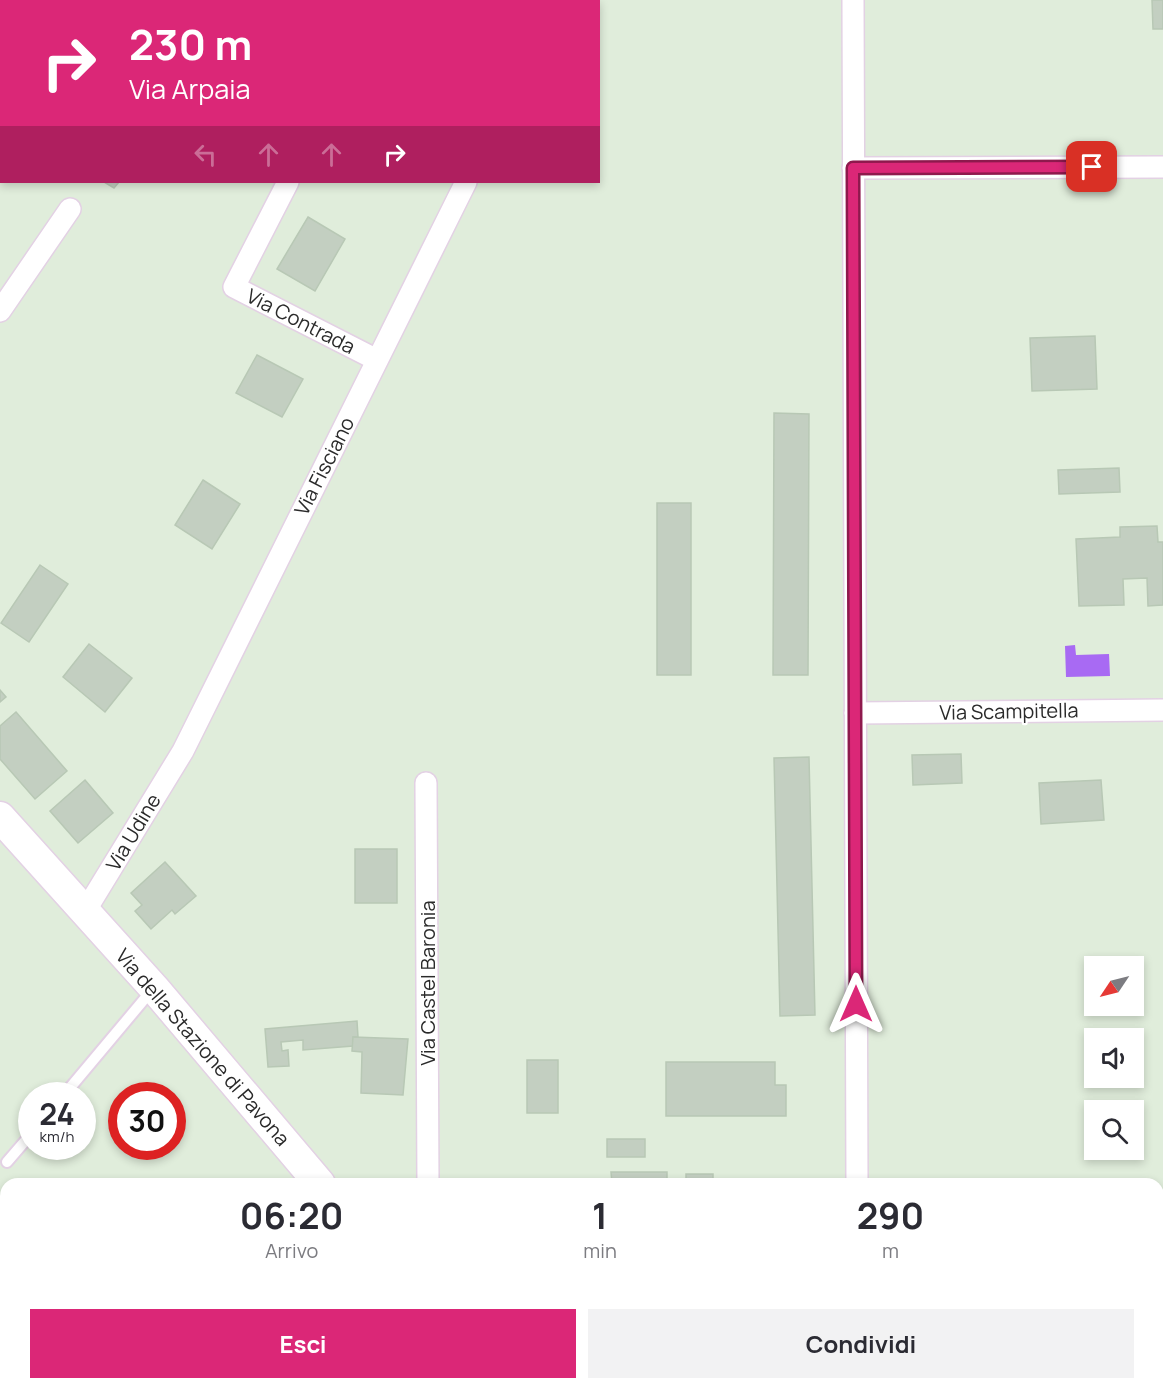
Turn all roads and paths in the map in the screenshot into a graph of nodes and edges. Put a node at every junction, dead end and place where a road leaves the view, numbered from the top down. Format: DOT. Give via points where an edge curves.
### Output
graph roads {
  1 [pos="853,0"];
  2 [pos="1163,167"];
  3 [pos="853,168"];
  4 [pos="287,183"];
  5 [pos="466,183"];
  6 [pos="70,209"];
  7 [pos="0,311"];
  8 [pos="377,360"];
  9 [pos="1163,710"];
  10 [pos="855,712"];
  11 [pos="183,750"];
  12 [pos="426,783"];
  13 [pos="0,817"];
  14 [pos="84,913"];
  15 [pos="154,988"];
  16 [pos="75,1082"];
  17 [pos="18,1150"];
  18 [pos="8,1162"];
  19 [pos="315,1178"];
  20 [pos="428,1178"];
  21 [pos="857,1178"];
  1 -- 3 [label="street"];
  2 -- 3 [label="street"];
  3 -- 10 [label="street"];
  4 -- 8 [label="street, Via Contrada" via="234,287"];
  5 -- 8 [label="street, Via Fisciano"];
  6 -- 7 [label="street"];
  8 -- 11 [label="street, Via Fisciano"];
  9 -- 10 [label="street, Via Scampitella"];
  10 -- 21 [label="street"];
  11 -- 14 [label="street, Via Udine"];
  12 -- 20 [label="street, Via Castel Baronia"];
  13 -- 14 [label="main road, Via della Stazione di Pavona"];
  14 -- 15 [label="main road, Via della Stazione di Pavona"];
  15 -- 16 [label="lane"];
  15 -- 19 [label="main road, Via della Stazione di Pavona"];
  17 -- 18 [label="lane"];
}
